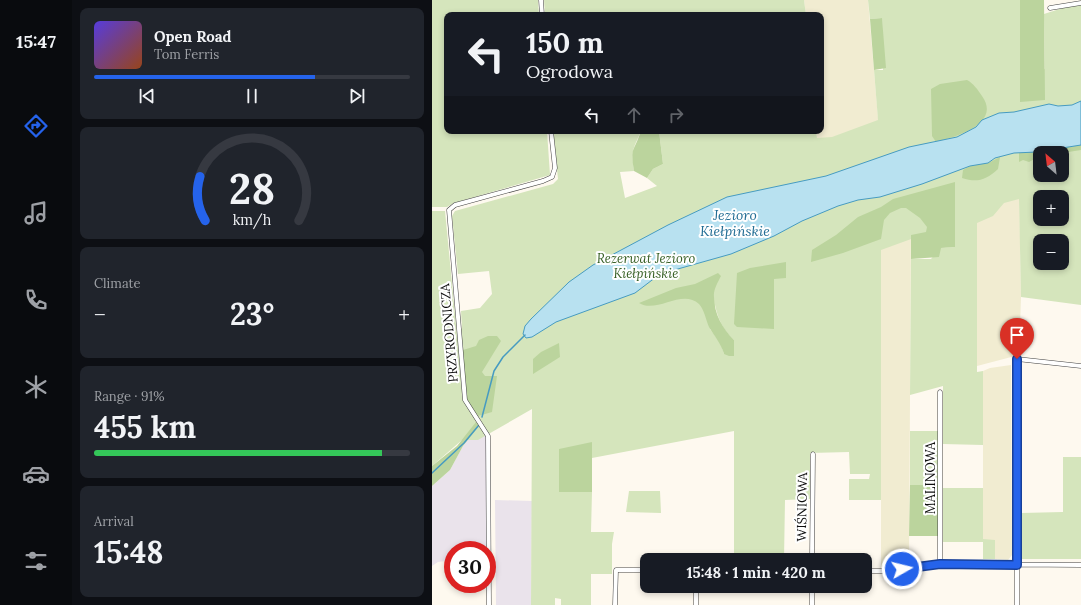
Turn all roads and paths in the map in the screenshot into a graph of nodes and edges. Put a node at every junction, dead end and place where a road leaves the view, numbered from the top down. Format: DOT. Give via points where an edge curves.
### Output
graph roads {
  1 [pos="541,0"];
  2 [pos="1081,3"];
  3 [pos="1050,8"];
  4 [pos="542,12"];
  5 [pos="552,134"];
  6 [pos="1081,366"];
  7 [pos="940,392"];
  8 [pos="813,454"];
  9 [pos="812,553"];
  10 [pos="940,564"];
  11 [pos="1017,565"];
  12 [pos="1081,565"];
  13 [pos="640,570"];
  14 [pos="872,571"];
  15 [pos="696,593"];
  16 [pos="812,593"];
  17 [pos="490,605"];
  18 [pos="615,605"];
  19 [pos="696,605"];
  20 [pos="812,605"];
  21 [pos="1017,605"];
  1 -- 4 [label="street"];
  2 -- 3 [label="street"];
  5 -- 17 [label="street, PRZYRODNICZA" via="555,168 552,177 455,205 448,210 465,400 488,436"];
  6 -- 11 [label="street" via="1017,359"];
  7 -- 10 [label="street, MALINOWA"];
  8 -- 9 [label="street, WIŚNIOWA"];
  10 -- 11 [label="street"];
  10 -- 14 [label="street"];
  11 -- 12 [label="street"];
  11 -- 21 [label="street"];
  13 -- 18 [label="street" via="616,570"];
  15 -- 19 [label="street"];
  16 -- 20 [label="street"];
}
